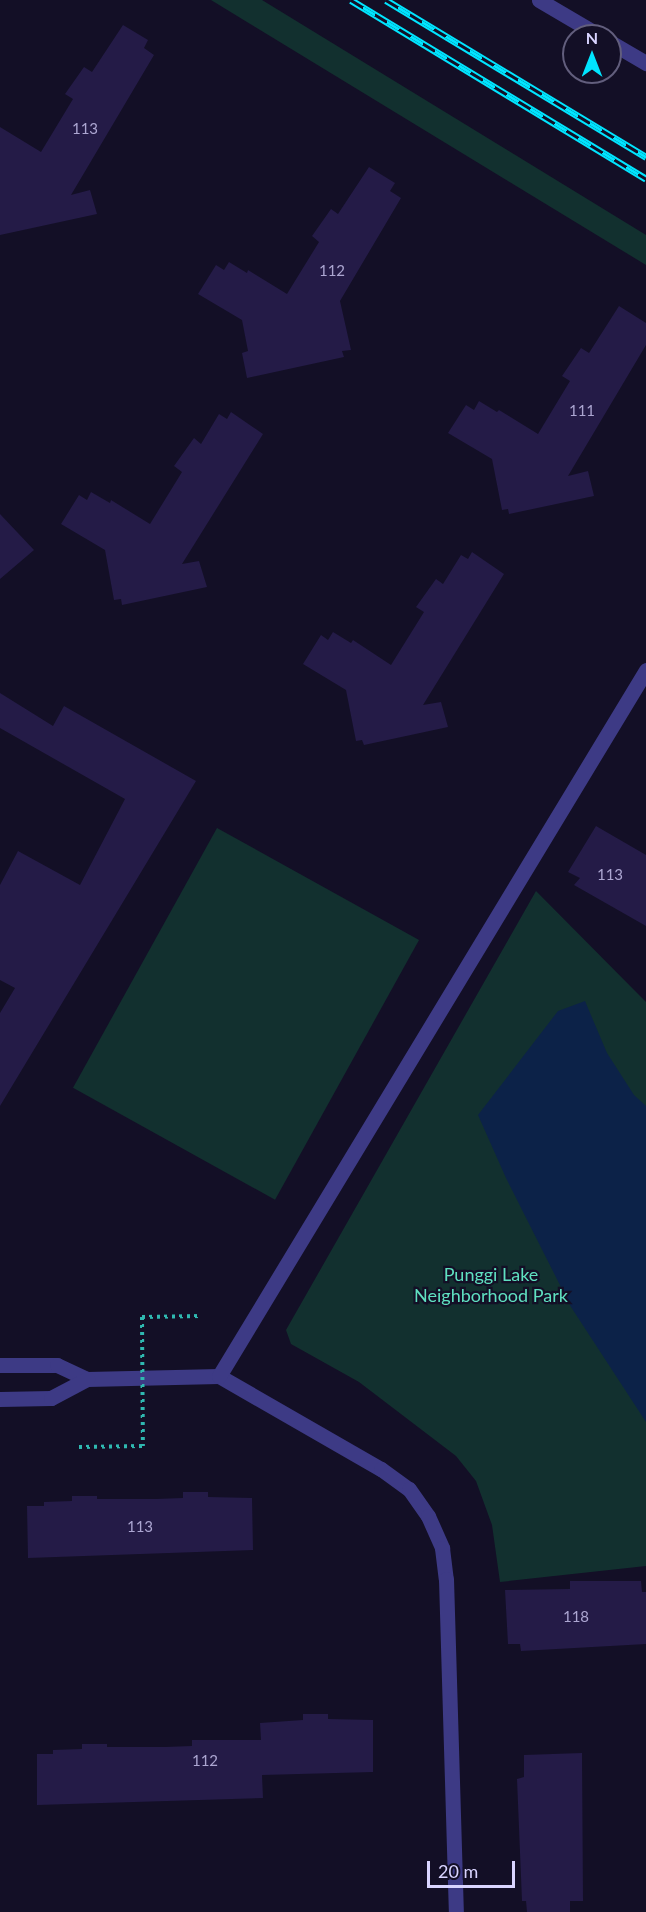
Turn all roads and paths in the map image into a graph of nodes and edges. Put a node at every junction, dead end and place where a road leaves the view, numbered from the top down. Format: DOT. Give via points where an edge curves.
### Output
graph roads {
  1 [pos="539,0"];
  2 [pos="580,24"];
  3 [pos="622,49"];
  4 [pos="646,63"];
  5 [pos="646,670"];
  6 [pos="202,1316"];
  7 [pos="0,1365"];
  8 [pos="219,1376"];
  9 [pos="87,1379"];
  10 [pos="0,1399"];
  11 [pos="79,1447"];
  12 [pos="456,1912"];
  1 -- 2 [label="street"];
  3 -- 4 [label="street"];
  5 -- 8 [label="street"];
  6 -- 11 [label="path, bridge" via="142,1317 143,1446"];
  7 -- 9 [label="street" via="57,1365"];
  8 -- 9 [label="street"];
  8 -- 12 [label="street" via="381,1469 409,1489 428,1516 442,1548 446,1579"];
  9 -- 10 [label="street" via="51,1398"];
}
